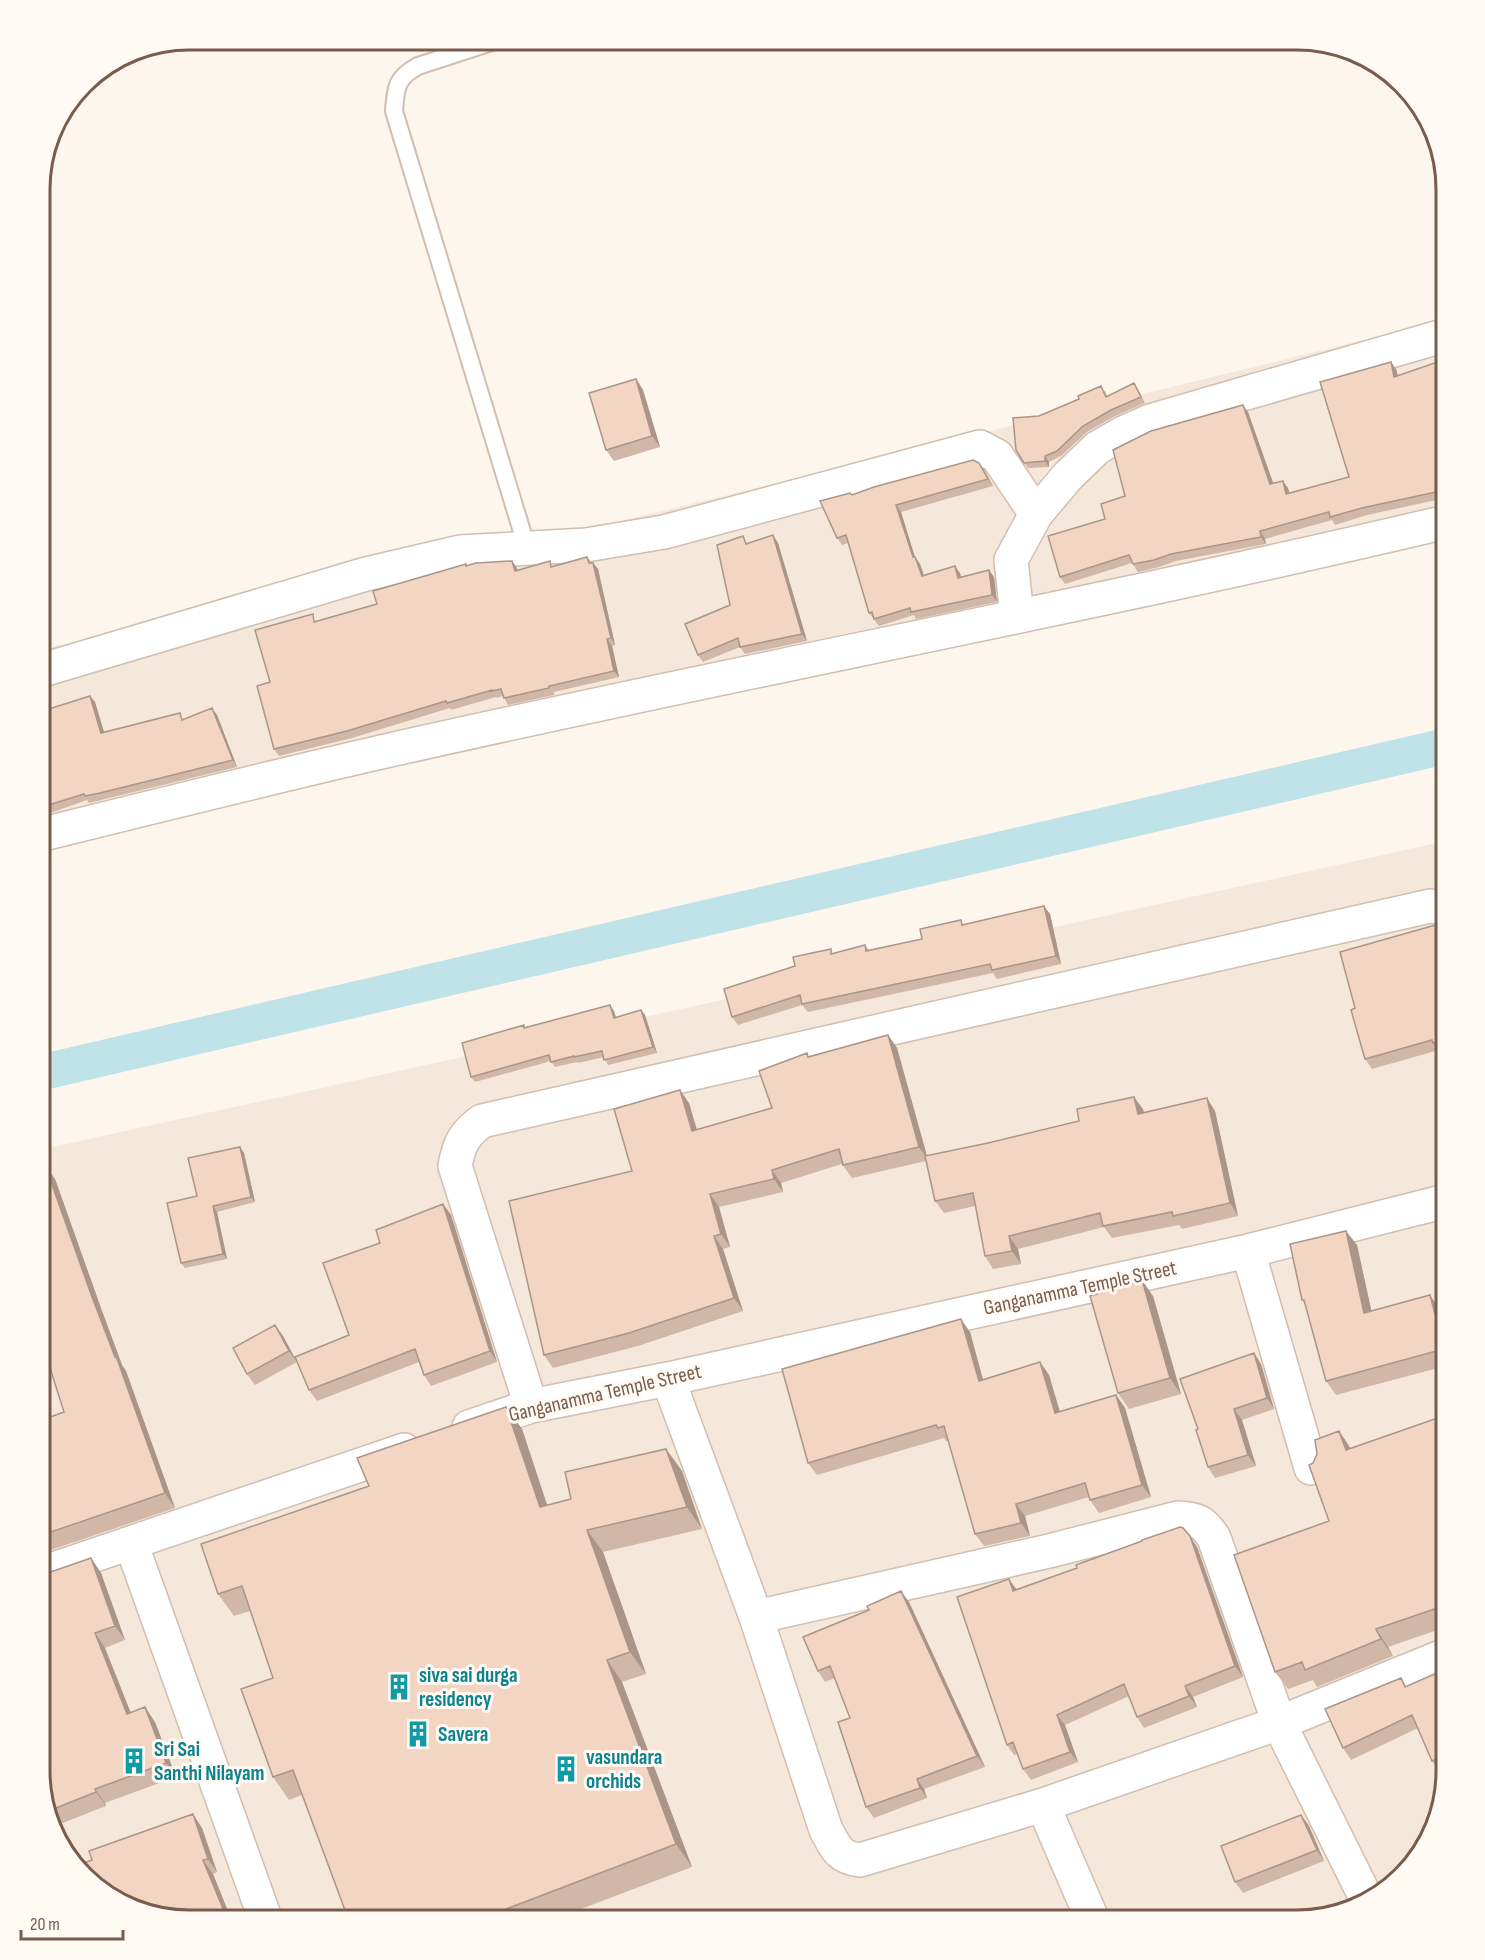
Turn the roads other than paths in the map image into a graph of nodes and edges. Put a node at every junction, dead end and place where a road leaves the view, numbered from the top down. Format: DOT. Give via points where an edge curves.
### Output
graph roads {
  1 [pos="467,50"];
  2 [pos="1436,338"];
  3 [pos="1036,514"];
  4 [pos="1436,524"];
  5 [pos="527,548"];
  6 [pos="1017,616"];
  7 [pos="50,668"];
  8 [pos="50,832"];
  9 [pos="1436,907"];
  10 [pos="1436,1204"];
  11 [pos="1248,1251"];
  12 [pos="668,1378"];
  13 [pos="531,1406"];
  14 [pos="1311,1468"];
  15 [pos="131,1543"];
  16 [pos="50,1570"];
  17 [pos="756,1617"];
  18 [pos="1436,1659"];
  19 [pos="1279,1723"];
  20 [pos="1043,1805"];
  21 [pos="1363,1893"];
  22 [pos="262,1910"];
  23 [pos="1088,1910"];
  1 -- 5 [label="lane" via="408,72 398,81 394,111"];
  2 -- 3 [label="street" via="1123,433 1097,448"];
  3 -- 5 [label="street" via="997,456 980,447 664,532 586,545"];
  3 -- 6 [label="street" via="1011,560"];
  4 -- 6 [label="street"];
  5 -- 7 [label="street" via="460,552 366,574"];
  6 -- 8 [label="street" via="377,753"];
  9 -- 13 [label="street" via="482,1121 469,1130 459,1147 455,1166"];
  10 -- 11 [label="street, Ganganamma Temple Street"];
  11 -- 12 [label="street, Ganganamma Temple Street"];
  11 -- 14 [label="street"];
  12 -- 13 [label="street, Ganganamma Temple Street"];
  12 -- 17 [label="street"];
  13 -- 15 [label="street, Ganganamma Temple Street"];
  15 -- 16 [label="street, Ganganamma Temple Street"];
  15 -- 22 [label="street"];
  17 -- 19 [label="street" via="1178,1518 1195,1519 1214,1538"];
  17 -- 20 [label="street" via="826,1830 837,1851 860,1860"];
  18 -- 19 [label="street"];
  19 -- 20 [label="street"];
  19 -- 21 [label="street"];
  20 -- 23 [label="street"];
}
